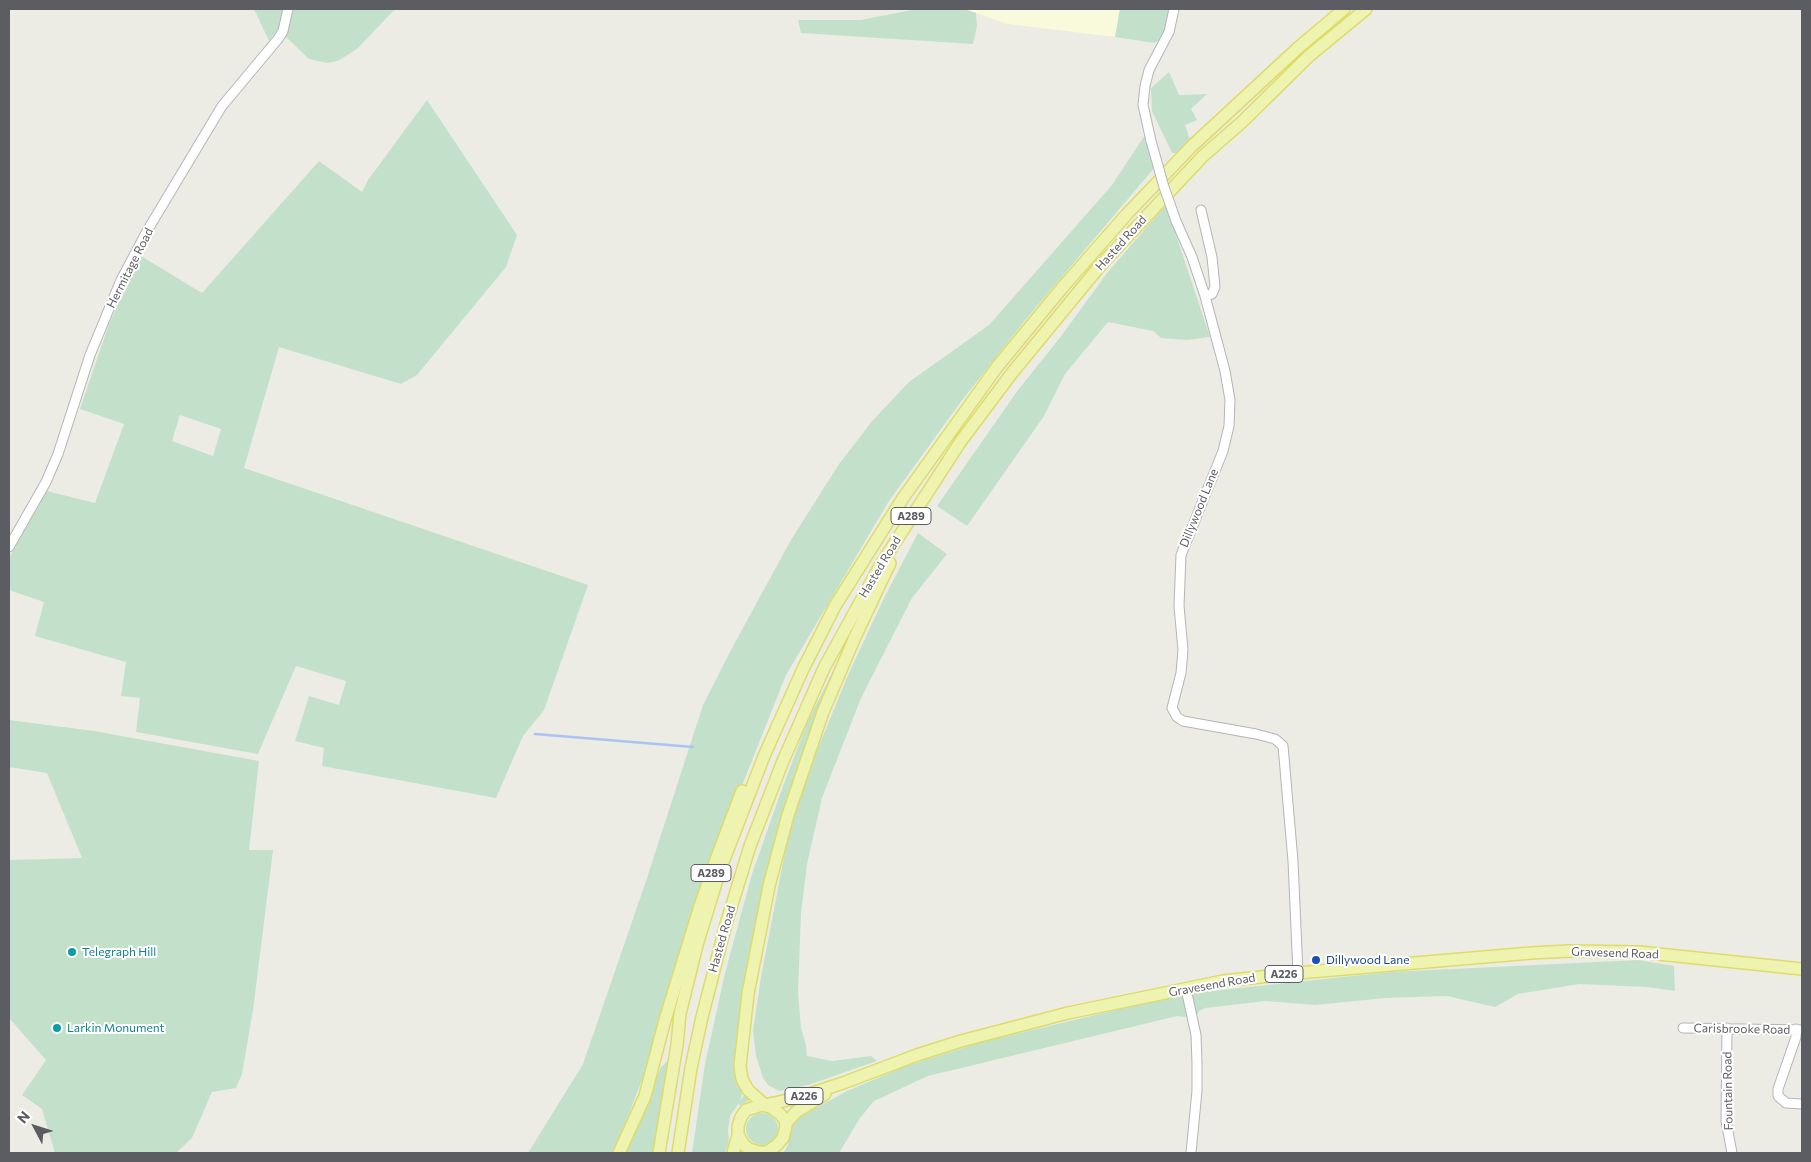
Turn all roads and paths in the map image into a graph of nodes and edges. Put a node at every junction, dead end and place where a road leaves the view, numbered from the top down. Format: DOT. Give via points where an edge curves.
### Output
graph roads {
  1 [pos="288,9"];
  2 [pos="1174,9"];
  3 [pos="1344,9"];
  4 [pos="1366,9"];
  5 [pos="1201,210"];
  6 [pos="1205,296"];
  7 [pos="913,514"];
  8 [pos="9,547"];
  9 [pos="835,606"];
  10 [pos="1802,969"];
  11 [pos="1298,973"];
  12 [pos="1186,988"];
  13 [pos="1683,1028"];
  14 [pos="1727,1028"];
  15 [pos="1799,1029"];
  16 [pos="844,1084"];
  17 [pos="1802,1104"];
  18 [pos="765,1105"];
  19 [pos="786,1124"];
  20 [pos="738,1135"];
  21 [pos="782,1138"];
  22 [pos="619,1153"];
  23 [pos="659,1153"];
  24 [pos="678,1153"];
  25 [pos="733,1153"];
  26 [pos="757,1153"];
  27 [pos="776,1153"];
  28 [pos="1191,1153"];
  29 [pos="1732,1153"];
  1 -- 8 [label="street, Hermitage Road" via="283,31 222,106 120,280 90,355 58,454"];
  2 -- 6 [label="street, Dillywood Lane, bridge" via="1169,32 1149,70 1144,106 1164,187"];
  3 -- 9 [label="main road, Hasted Road / A289" via="1299,46 1192,146 1062,288 997,367 909,490"];
  4 -- 7 [label="main road, Hasted Road / A289" via="1309,56 1203,156 1099,267 1012,373 961,441"];
  5 -- 6 [label="street" via="1215,287 1212,294"];
  6 -- 11 [label="street, Dillywood Lane" via="1225,371 1230,400 1229,426 1223,451 1181,556 1179,606 1183,650 1172,708 1182,720 1269,737 1282,746 1293,861"];
  7 -- 18 [label="main road, A289" via="824,712 788,814 769,886 747,1002 740,1066 748,1090"];
  7 -- 24 [label="main road, Hasted Road / A289" via="856,607 824,668 755,834 705,1002"];
  9 -- 22 [label="main road, A289" via="794,672 745,783 698,910 645,1096"];
  9 -- 23 [label="main road, Hasted Road / A289" via="764,756 720,870 680,1014"];
  10 -- 11 [label="main road, Gravesend Road / A226" via="1639,952 1569,951"];
  11 -- 12 [label="main road, Gravesend Road / A226"];
  12 -- 16 [label="main road, Gravesend Road / A226" via="1068,1013 961,1041"];
  12 -- 28 [label="street" via="1196,1035 1197,1063"];
  13 -- 14 [label="street, Carisbrooke Road"];
  14 -- 15 [label="street, Carisbrooke Road"];
  14 -- 29 [label="street, Fountain Road" via="1726,1121"];
  15 -- 17 [label="street" via="1778,1096 1786,1103"];
  16 -- 18 [label="main road, Gravesend Road / A226"];
  16 -- 19 [label="main road, Gravesend Road / A226" via="806,1105"];
  18 -- 19 [label="main road" via="779,1113"];
  18 -- 20 [label="main road" via="744,1112 739,1121"];
  19 -- 21 [label="main road"];
  20 -- 25 [label="main road"];
  20 -- 26 [label="main road" via="746,1148"];
  21 -- 26 [label="main road" via="771,1150"];
  21 -- 27 [label="main road"];
}
